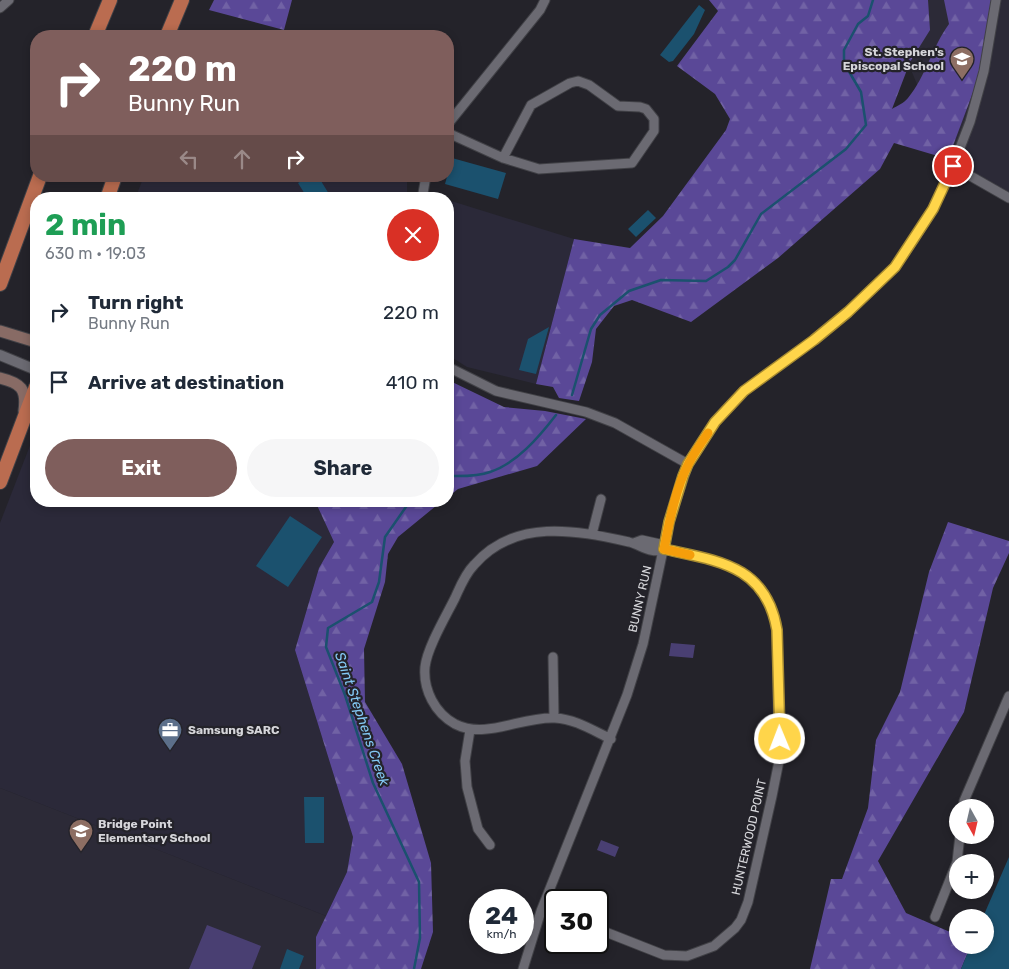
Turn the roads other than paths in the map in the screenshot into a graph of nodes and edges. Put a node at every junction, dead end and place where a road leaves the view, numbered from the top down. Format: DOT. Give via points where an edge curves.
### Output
graph roads {
  1 [pos="9,0"];
  2 [pos="110,0"];
  3 [pos="182,0"];
  4 [pos="545,0"];
  5 [pos="996,0"];
  6 [pos="0,8"];
  7 [pos="98,30"];
  8 [pos="170,30"];
  9 [pos="454,117"];
  10 [pos="454,136"];
  11 [pos="503,158"];
  12 [pos="953,166"];
  13 [pos="1009,198"];
  14 [pos="30,203"];
  15 [pos="0,284"];
  16 [pos="0,331"];
  17 [pos="30,340"];
  18 [pos="0,355"];
  19 [pos="30,368"];
  20 [pos="454,370"];
  21 [pos="0,378"];
  22 [pos="30,403"];
  23 [pos="22,425"];
  24 [pos="688,464"];
  25 [pos="0,482"];
  26 [pos="601,499"];
  27 [pos="592,534"];
  28 [pos="664,549"];
  29 [pos="553,657"];
  30 [pos="1009,696"];
  31 [pos="554,718"];
  32 [pos="470,730"];
  33 [pos="611,739"];
  34 [pos="965,799"];
  35 [pos="959,844"];
  36 [pos="490,845"];
  37 [pos="543,907"];
  38 [pos="935,917"];
  39 [pos="609,933"];
  40 [pos="523,969"];
  1 -- 6 [label="street"];
  2 -- 7 [label="highway"];
  3 -- 8 [label="highway"];
  4 -- 9 [label="street"];
  5 -- 12 [label="street, BUNNY RUN" via="984,71 970,122"];
  10 -- 11 [label="street"];
  11 -- 11 [label="street" via="539,169 632,163 654,131 654,119 640,106 618,106 589,85 578,81 570,83 531,104"];
  12 -- 13 [label="street"];
  12 -- 24 [label="street, BUNNY RUN" via="933,209 895,267 842,318 744,391 715,422"];
  14 -- 15 [label="highway"];
  16 -- 17 [label="main road"];
  18 -- 19 [label="street"];
  20 -- 24 [label="street" via="496,391 586,412 615,423"];
  21 -- 23 [label="main road" via="22,387 25,403"];
  22 -- 23 [label="highway"];
  23 -- 25 [label="highway"];
  24 -- 28 [label="street, BUNNY RUN" via="669,522"];
  26 -- 27 [label="street"];
  27 -- 28 [label="street, HUNTERWOOD POINT" via="634,543 640,548"];
  27 -- 32 [label="street, HUNTERWOOD POINT" via="555,530 525,534 503,542 473,566 462,583 426,659 425,670 429,696 440,712"];
  28 -- 33 [label="street, BUNNY RUN" via="643,644"];
  28 -- 39 [label="street, HUNTERWOOD POINT" via="740,570 753,580 769,603 776,623 779,761 748,902 735,928 714,946 687,956 664,955"];
  29 -- 31 [label="street"];
  30 -- 34 [label="street"];
  31 -- 32 [label="street"];
  31 -- 33 [label="street" via="572,720"];
  32 -- 36 [label="street" via="465,761 467,788 478,829"];
  33 -- 37 [label="street, BUNNY RUN"];
  35 -- 38 [label="street" via="957,862"];
  37 -- 40 [label="street, BUNNY RUN"];
}
